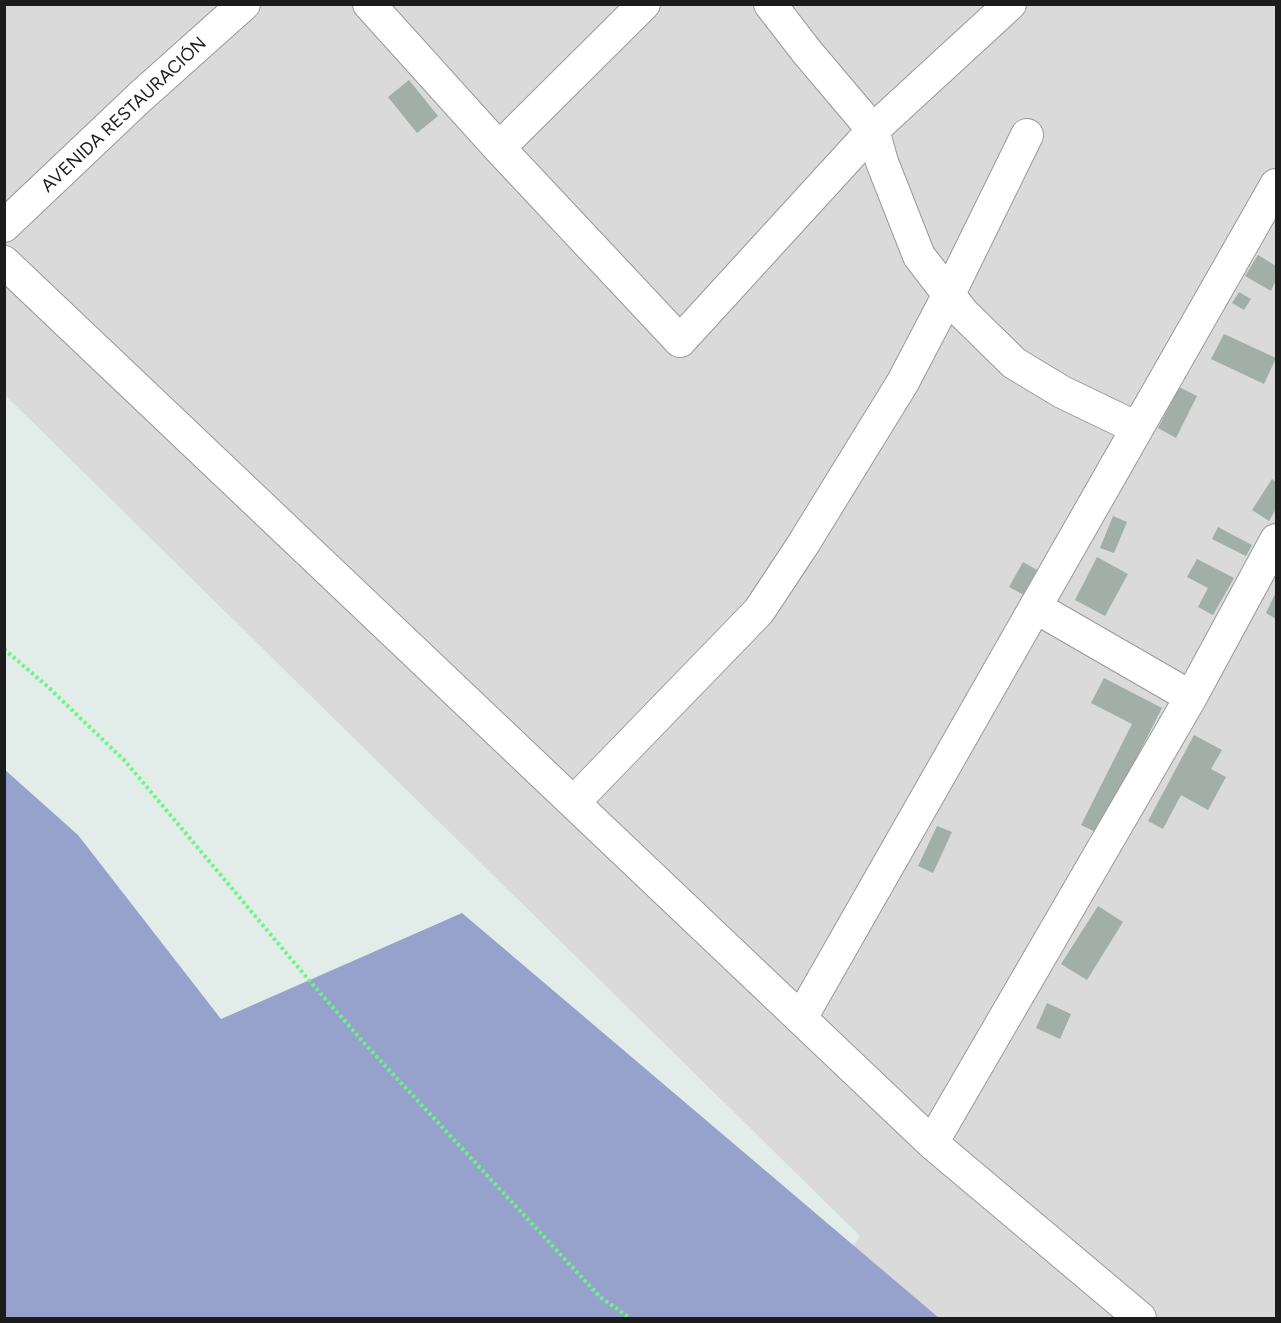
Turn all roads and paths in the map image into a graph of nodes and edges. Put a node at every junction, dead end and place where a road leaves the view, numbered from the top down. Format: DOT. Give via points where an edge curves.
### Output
graph roads {
  1 [pos="244,4"];
  2 [pos="369,4"];
  3 [pos="644,4"];
  4 [pos="770,4"];
  5 [pos="1010,4"];
  6 [pos="873,130"];
  7 [pos="1027,135"];
  8 [pos="499,148"];
  9 [pos="1276,185"];
  10 [pos="1267,222"];
  11 [pos="4,226"];
  12 [pos="4,262"];
  13 [pos="949,294"];
  14 [pos="1137,428"];
  15 [pos="1276,540"];
  16 [pos="1035,607"];
  17 [pos="4,649"];
  18 [pos="1191,697"];
  19 [pos="574,802"];
  20 [pos="801,1018"];
  21 [pos="932,1143"];
  22 [pos="630,1318"];
  23 [pos="1140,1318"];
  1 -- 11 [label="street, AVENIDA RESTAURACIÓN"];
  2 -- 8 [label="street"];
  3 -- 8 [label="street"];
  4 -- 6 [label="street"];
  5 -- 6 [label="street"];
  6 -- 8 [label="street" via="680,341"];
  6 -- 13 [label="street" via="919,256"];
  7 -- 13 [label="street"];
  9 -- 10 [label="street"];
  10 -- 14 [label="street"];
  12 -- 19 [label="street"];
  13 -- 14 [label="street" via="1014,363 1062,392"];
  13 -- 19 [label="street" via="903,382 759,611"];
  14 -- 16 [label="street"];
  15 -- 18 [label="street"];
  16 -- 18 [label="street"];
  16 -- 20 [label="street"];
  17 -- 22 [label="path" via="125,761 365,1044 600,1297"];
  18 -- 21 [label="street"];
  19 -- 20 [label="street"];
  20 -- 21 [label="street"];
  21 -- 23 [label="street"];
}
